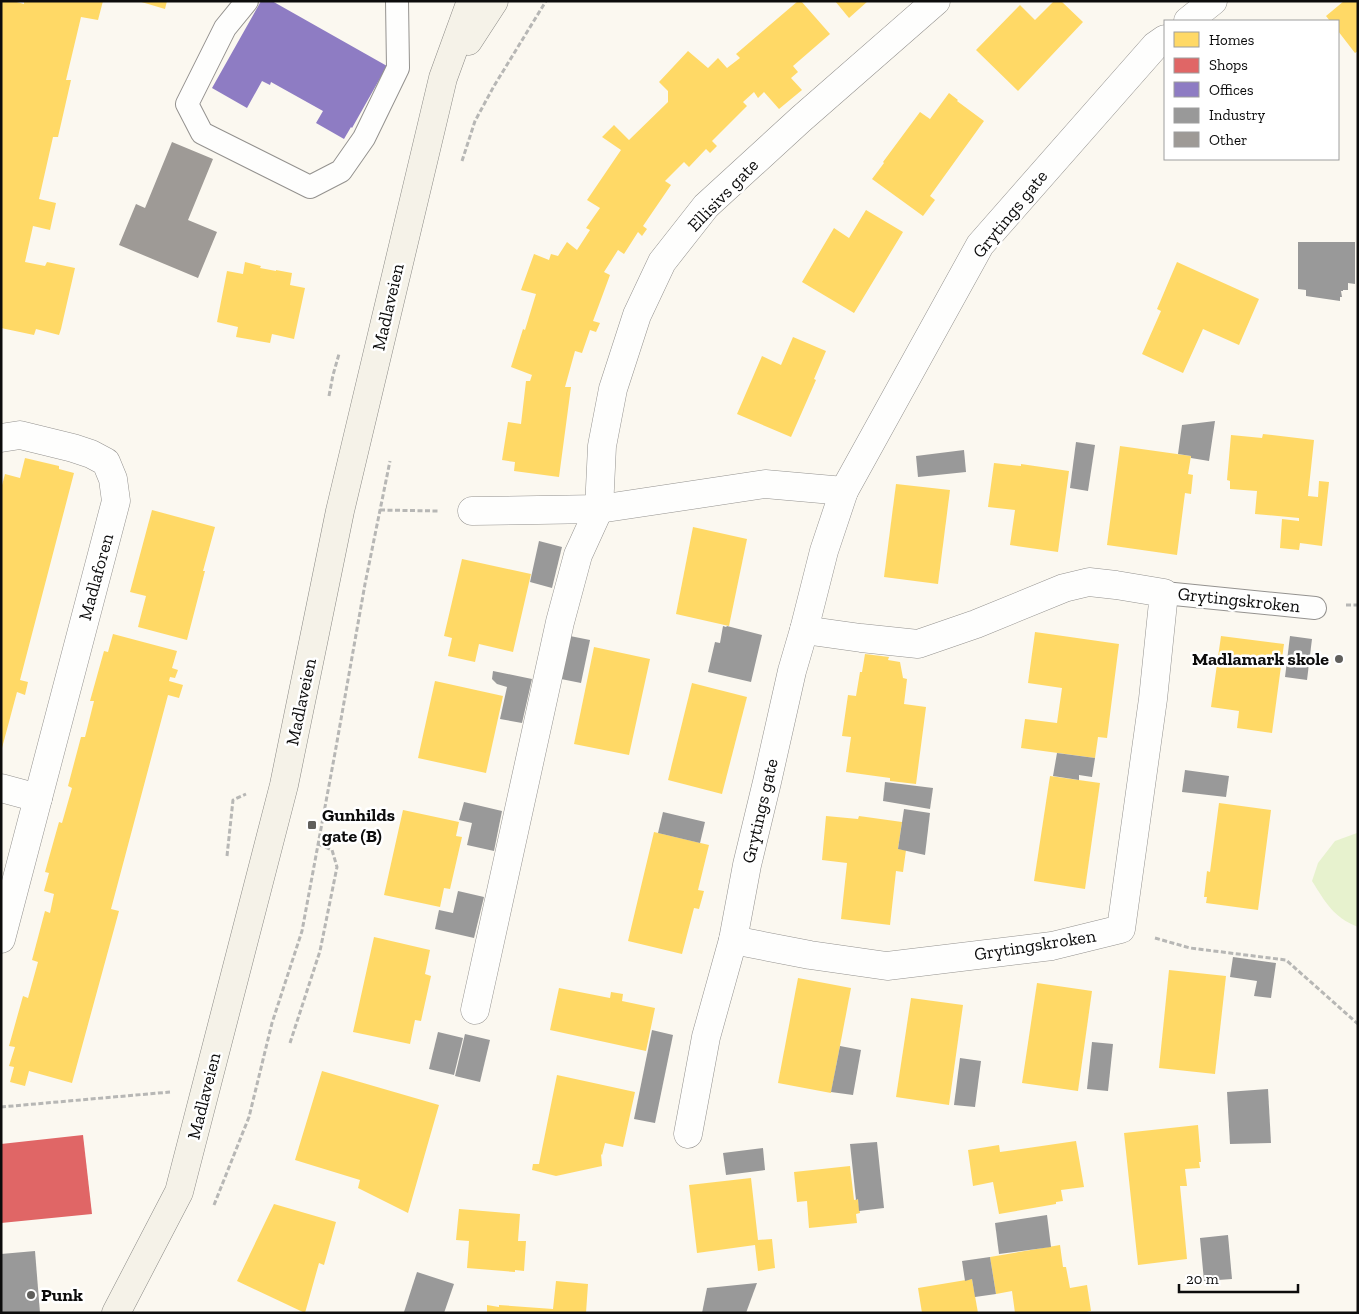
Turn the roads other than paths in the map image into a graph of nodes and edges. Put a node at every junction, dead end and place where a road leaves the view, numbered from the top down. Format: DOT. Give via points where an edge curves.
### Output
graph roads {
  1 [pos="247,1"];
  2 [pos="397,1"];
  3 [pos="471,1"];
  4 [pos="494,1"];
  5 [pos="936,1"];
  6 [pos="1213,1"];
  7 [pos="1189,20"];
  8 [pos="1164,40"];
  9 [pos="443,78"];
  10 [pos="1,438"];
  11 [pos="844,491"];
  12 [pos="599,509"];
  13 [pos="472,511"];
  14 [pos="1164,593"];
  15 [pos="1315,608"];
  16 [pos="804,630"];
  17 [pos="1,788"];
  18 [pos="38,798"];
  19 [pos="1,938"];
  20 [pos="733,940"];
  21 [pos="475,1010"];
  22 [pos="688,1134"];
  23 [pos="116,1313"];
  1 -- 2 [label="lane" via="225,28 187,104 202,133 310,187 341,171 364,138 398,68"];
  3 -- 9 [label="main road, Madlaveien"];
  4 -- 9 [label="main road, Madlaveien"];
  5 -- 12 [label="street, Ellisivs gate" via="706,206 662,262 637,315 613,388 602,446"];
  6 -- 7 [label="street"];
  8 -- 11 [label="street, Grytings gate" via="980,245"];
  9 -- 23 [label="main road, Madlaveien" via="340,511 284,785 179,1192"];
  10 -- 18 [label="street, Madlaforen" via="20,435 73,448 106,462 113,479 116,501"];
  11 -- 12 [label="street" via="765,484"];
  11 -- 16 [label="street, Grytings gate" via="824,551"];
  12 -- 13 [label="street"];
  12 -- 21 [label="street" via="578,555 560,622"];
  14 -- 15 [label="lane, Grytingskroken"];
  14 -- 16 [label="street, Grytingskroken" via="1089,582 1064,588 918,644"];
  14 -- 20 [label="street, Grytingskroken" via="1121,929 1052,946 886,966"];
  16 -- 20 [label="street, Grytings gate" via="747,865"];
  17 -- 18 [label="street"];
  18 -- 19 [label="street, Madlaforen"];
  20 -- 22 [label="street, Grytings gate" via="706,1037"];
}
